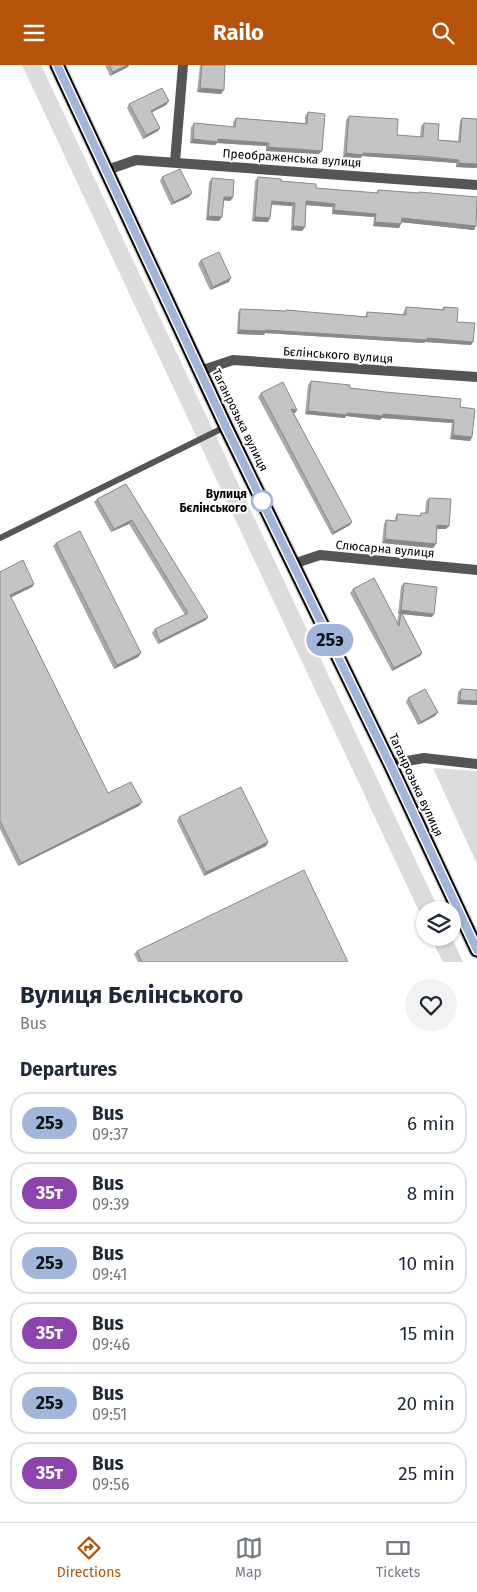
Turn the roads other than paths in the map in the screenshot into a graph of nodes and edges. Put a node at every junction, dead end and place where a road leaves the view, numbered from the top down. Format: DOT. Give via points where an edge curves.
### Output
graph roads {
  1 [pos="57,65"];
  2 [pos="183,65"];
  3 [pos="175,162"];
  4 [pos="107,170"];
  5 [pos="477,185"];
  6 [pos="200,371"];
  7 [pos="477,377"];
  8 [pos="226,427"];
  9 [pos="0,538"];
  10 [pos="293,564"];
  11 [pos="477,570"];
  12 [pos="390,764"];
  13 [pos="477,764"];
  14 [pos="477,949"];
  1 -- 4 [label="highway, Таганрозька вулиця"];
  2 -- 3 [label="street"];
  3 -- 4 [label="street, Преображенська вулиця" via="136,160"];
  3 -- 5 [label="street, Преображенська вулиця"];
  4 -- 6 [label="highway, Таганрозька вулиця"];
  6 -- 7 [label="street, Бєлінського вулиця" via="233,360"];
  6 -- 8 [label="highway, Таганрозька вулиця"];
  8 -- 9 [label="lane"];
  8 -- 10 [label="highway, Таганрозька вулиця"];
  10 -- 11 [label="street, Слюсарна вулиця" via="320,555"];
  10 -- 12 [label="highway, Таганрозька вулиця"];
  12 -- 13 [label="street" via="424,758"];
  12 -- 14 [label="highway, Таганрозька вулиця"];
}
